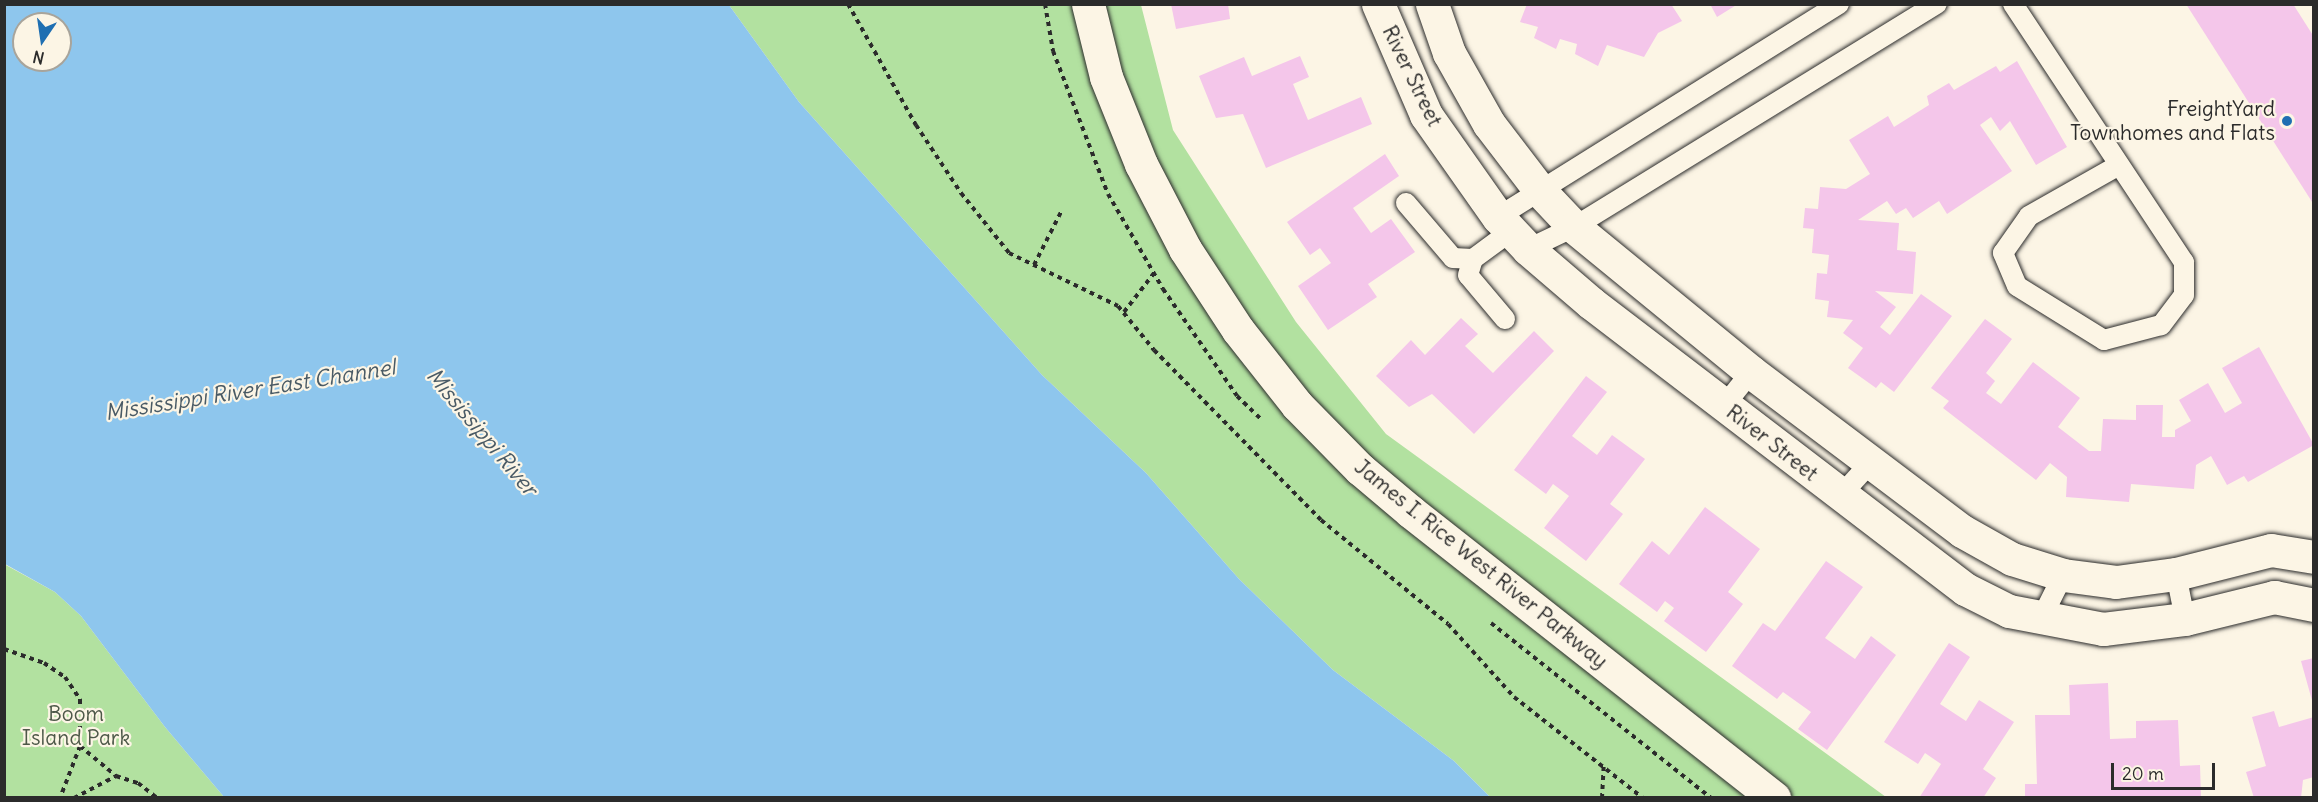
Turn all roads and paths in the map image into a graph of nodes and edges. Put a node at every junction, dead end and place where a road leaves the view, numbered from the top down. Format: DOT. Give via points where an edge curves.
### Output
graph roads {
  1 [pos="848,4"];
  2 [pos="1088,4"];
  3 [pos="1378,4"];
  4 [pos="1432,4"];
  5 [pos="1839,4"];
  6 [pos="1937,4"];
  7 [pos="2013,4"];
  8 [pos="2119,165"];
  9 [pos="1541,192"];
  10 [pos="1406,203"];
  11 [pos="1061,212"];
  12 [pos="1574,227"];
  13 [pos="1513,232"];
  14 [pos="1473,259"];
  15 [pos="1034,265"];
  16 [pos="1154,273"];
  17 [pos="1124,312"];
  18 [pos="1504,319"];
  19 [pos="1751,372"];
  20 [pos="1724,406"];
  21 [pos="1871,462"];
  22 [pos="1840,496"];
  23 [pos="2313,557"];
  24 [pos="2176,574"];
  25 [pos="2063,575"];
  26 [pos="2313,605"];
  27 [pos="2041,619"];
  28 [pos="2185,619"];
  29 [pos="4,649"];
  30 [pos="80,746"];
  31 [pos="1604,764"];
  32 [pos="116,776"];
  33 [pos="60,798"];
  34 [pos="74,798"];
  35 [pos="157,798"];
  36 [pos="1602,798"];
  37 [pos="1643,798"];
  38 [pos="1774,798"];
  1 -- 15 [label="path" via="916,125 961,193 1009,253"];
  2 -- 38 [label="street, James I. Rice West River Parkway" via="1106,77 1141,164 1185,249 1238,330 1298,405 1360,468 1411,512"];
  3 -- 13 [label="street, River Street" via="1426,115"];
  4 -- 9 [label="street, River Street" via="1449,53 1489,124"];
  5 -- 9 [label="lane"];
  6 -- 12 [label="lane"];
  7 -- 8 [label="lane"];
  8 -- 8 [label="lane" via="2184,261 2184,295 2161,325 2104,340 2017,286 2003,253 2029,216"];
  9 -- 12 [label="street, River Street"];
  9 -- 13 [label="lane"];
  10 -- 14 [label="lane" via="1453,258"];
  11 -- 15 [label="path"];
  12 -- 13 [label="lane"];
  12 -- 19 [label="street, River Street"];
  13 -- 14 [label="lane"];
  13 -- 20 [label="street, River Street" via="1591,303"];
  14 -- 18 [label="lane" via="1468,275"];
  15 -- 17 [label="path"];
  16 -- 17 [label="path"];
  17 -- 31 [label="path" via="1154,350 1321,520 1448,624 1514,697"];
  19 -- 20 [label="lane"];
  19 -- 21 [label="street, River Street"];
  20 -- 22 [label="street, River Street"];
  21 -- 22 [label="lane"];
  21 -- 25 [label="street, River Street" via="1962,531 2012,559"];
  22 -- 27 [label="street, River Street" via="1965,589 2008,610"];
  23 -- 24 [label="street, River Street" via="2271,550"];
  24 -- 25 [label="street, River Street" via="2116,582"];
  24 -- 28 [label="lane"];
  25 -- 27 [label="lane"];
  26 -- 28 [label="street, River Street" via="2274,597"];
  27 -- 28 [label="street, River Street" via="2103,629"];
  29 -- 30 [label="path" via="44,663 65,677 80,699"];
  30 -- 32 [label="path"];
  30 -- 33 [label="path"];
  31 -- 36 [label="path"];
  31 -- 37 [label="path"];
  32 -- 34 [label="path"];
  32 -- 35 [label="path" via="138,783"];
}
